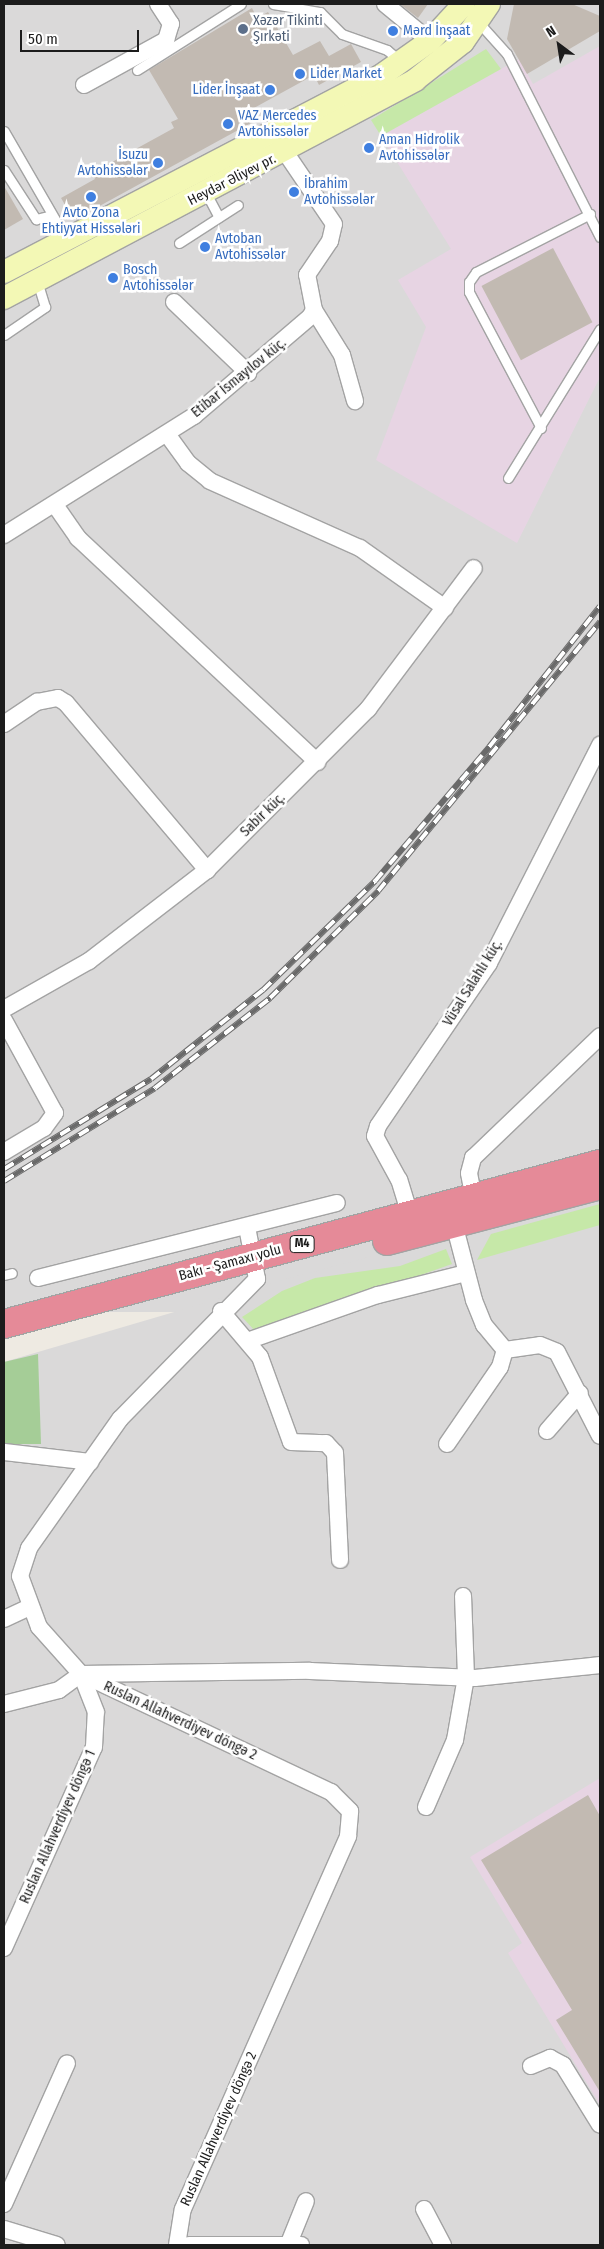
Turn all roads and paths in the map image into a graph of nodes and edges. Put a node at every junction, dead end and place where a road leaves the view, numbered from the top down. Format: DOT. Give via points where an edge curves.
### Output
graph roads {
  1 [pos="158,4"];
  2 [pos="242,4"];
  3 [pos="273,4"];
  4 [pos="385,4"];
  5 [pos="464,4"];
  6 [pos="490,4"];
  7 [pos="480,24"];
  8 [pos="430,41"];
  9 [pos="401,63"];
  10 [pos="137,70"];
  11 [pos="84,85"];
  12 [pos="4,132"];
  13 [pos="285,152"];
  14 [pos="4,170"];
  15 [pos="206,193"];
  16 [pos="238,205"];
  17 [pos="590,214"];
  18 [pos="52,215"];
  19 [pos="219,218"];
  20 [pos="600,238"];
  21 [pos="67,240"];
  22 [pos="179,243"];
  23 [pos="4,272"];
  24 [pos="37,280"];
  25 [pos="4,298"];
  26 [pos="174,302"];
  27 [pos="314,310"];
  28 [pos="600,329"];
  29 [pos="4,334"];
  30 [pos="248,373"];
  31 [pos="355,401"];
  32 [pos="541,428"];
  33 [pos="166,434"];
  34 [pos="508,478"];
  35 [pos="54,505"];
  36 [pos="4,535"];
  37 [pos="474,568"];
  38 [pos="445,608"];
  39 [pos="4,724"];
  40 [pos="600,745"];
  41 [pos="317,762"];
  42 [pos="207,870"];
  43 [pos="4,1009"];
  44 [pos="4,1020"];
  45 [pos="600,1036"];
  46 [pos="4,1152"];
  47 [pos="600,1164"];
  48 [pos="600,1185"];
  49 [pos="474,1199"];
  50 [pos="337,1203"];
  51 [pos="410,1215"];
  52 [pos="454,1224"];
  53 [pos="247,1227"];
  54 [pos="256,1266"];
  55 [pos="466,1272"];
  56 [pos="38,1278"];
  57 [pos="221,1311"];
  58 [pos="4,1324"];
  59 [pos="250,1340"];
  60 [pos="4,1344"];
  61 [pos="506,1350"];
  62 [pos="580,1393"];
  63 [pos="547,1431"];
  64 [pos="600,1436"];
  65 [pos="447,1444"];
  66 [pos="4,1452"];
  67 [pos="90,1462"];
  68 [pos="340,1560"];
  69 [pos="463,1596"];
  70 [pos="28,1608"];
  71 [pos="4,1619"];
  72 [pos="600,1665"];
  73 [pos="81,1674"];
  74 [pos="466,1677"];
  75 [pos="4,1704"];
  76 [pos="426,1807"];
  77 [pos="4,1948"];
  78 [pos="67,2063"];
  79 [pos="531,2066"];
  80 [pos="600,2125"];
  81 [pos="306,2201"];
  82 [pos="4,2204"];
  83 [pos="424,2209"];
  84 [pos="4,2229"];
  85 [pos="295,2244"];
  86 [pos="57,2245"];
  87 [pos="177,2245"];
  88 [pos="189,2245"];
  89 [pos="443,2245"];
  1 -- 11 [label="street" via="171,24 166,40"];
  2 -- 10 [label="lane"];
  3 -- 9 [label="lane" via="320,12 342,34 387,50"];
  4 -- 8 [label="street"];
  5 -- 8 [label="main road, Heydər Əliyev pr."];
  6 -- 7 [label="main road, Heydər Əliyev pr."];
  7 -- 13 [label="main road, Heydər Əliyev pr." via="445,58 415,80"];
  7 -- 17 [label="lane" via="507,54"];
  8 -- 9 [label="main road, Heydər Əliyev pr."];
  9 -- 21 [label="main road, Heydər Əliyev pr."];
  12 -- 18 [label="lane"];
  13 -- 15 [label="main road, Heydər Əliyev pr."];
  13 -- 27 [label="street" via="334,224 332,236 307,275"];
  14 -- 18 [label="lane" via="36,219"];
  15 -- 19 [label="lane"];
  15 -- 24 [label="main road, Heydər Əliyev pr."];
  16 -- 19 [label="lane"];
  17 -- 20 [label="lane"];
  17 -- 32 [label="lane" via="476,272 468,282 469,292"];
  18 -- 21 [label="lane"];
  19 -- 22 [label="lane"];
  21 -- 23 [label="main road, Heydər Əliyev pr."];
  24 -- 25 [label="main road, Heydər Əliyev pr."];
  24 -- 29 [label="lane" via="45,307"];
  26 -- 30 [label="street"];
  27 -- 30 [label="street, Etibar İsmayılov küç." via="303,326"];
  27 -- 31 [label="street" via="342,355"];
  28 -- 32 [label="lane"];
  30 -- 33 [label="street, Etibar İsmayılov küç."];
  32 -- 34 [label="lane"];
  33 -- 35 [label="street, Etibar İsmayılov küç."];
  33 -- 38 [label="street" via="188,463 210,481 360,548"];
  35 -- 36 [label="street, Etibar İsmayılov küç."];
  35 -- 41 [label="street" via="78,538"];
  37 -- 38 [label="street, Sabir küç."];
  38 -- 41 [label="street, Sabir küç." via="368,709"];
  39 -- 42 [label="street" via="37,702 58,698 66,703"];
  40 -- 51 [label="street, Vüsal Salahlı küç." via="489,962 378,1126 375,1136 399,1180"];
  41 -- 42 [label="street, Sabir küç."];
  42 -- 43 [label="street, Sabir küç." via="89,961"];
  44 -- 46 [label="street" via="55,1113 44,1128"];
  45 -- 49 [label="street" via="473,1158 469,1173"];
  47 -- 49 [label="highway, Bakı - Şamaxı yolu / M4"];
  48 -- 52 [label="highway, Bakı - Şamaxı yolu / M4"];
  49 -- 51 [label="highway, Bakı - Şamaxı yolu / M4"];
  50 -- 53 [label="street"];
  51 -- 54 [label="highway, Bakı - Şamaxı yolu / M4"];
  52 -- 54 [label="highway, Bakı - Şamaxı yolu / M4"];
  52 -- 55 [label="street"];
  53 -- 54 [label="street"];
  53 -- 56 [label="street"];
  54 -- 57 [label="street, Ruslan Allahverdiyev döngə 2"];
  54 -- 58 [label="highway, Bakı - Şamaxı yolu / M4"];
  54 -- 60 [label="highway, Bakı - Şamaxı yolu / M4"];
  55 -- 59 [label="street" via="378,1295"];
  55 -- 61 [label="street" via="484,1325"];
  57 -- 59 [label="street"];
  57 -- 67 [label="street, Ruslan Allahverdiyev döngə 2" via="132,1406"];
  59 -- 68 [label="street" via="291,1442 326,1443 335,1453"];
  61 -- 62 [label="street" via="540,1345 557,1352"];
  61 -- 65 [label="street" via="500,1367"];
  62 -- 63 [label="street"];
  62 -- 64 [label="street"];
  66 -- 67 [label="street"];
  67 -- 70 [label="street, Ruslan Allahverdiyev döngə 2" via="29,1548 20,1576"];
  69 -- 74 [label="street"];
  70 -- 71 [label="street"];
  70 -- 73 [label="street, Ruslan Allahverdiyev döngə 2" via="53,1647"];
  72 -- 74 [label="street"];
  73 -- 74 [label="street" via="310,1672"];
  73 -- 75 [label="street" via="59,1690"];
  73 -- 77 [label="street, Ruslan Allahverdiyev döngə 1" via="96,1712 94,1747"];
  73 -- 87 [label="street, Ruslan Allahverdiyev döngə 2" via="331,1792 350,1810 348,1836 183,2209"];
  74 -- 76 [label="street" via="455,1740"];
  78 -- 82 [label="street"];
  79 -- 80 [label="street" via="550,2058 563,2065"];
  81 -- 85 [label="street"];
  83 -- 89 [label="street"];
  84 -- 86 [label="street"];
  85 -- 88 [label="street"];
}
